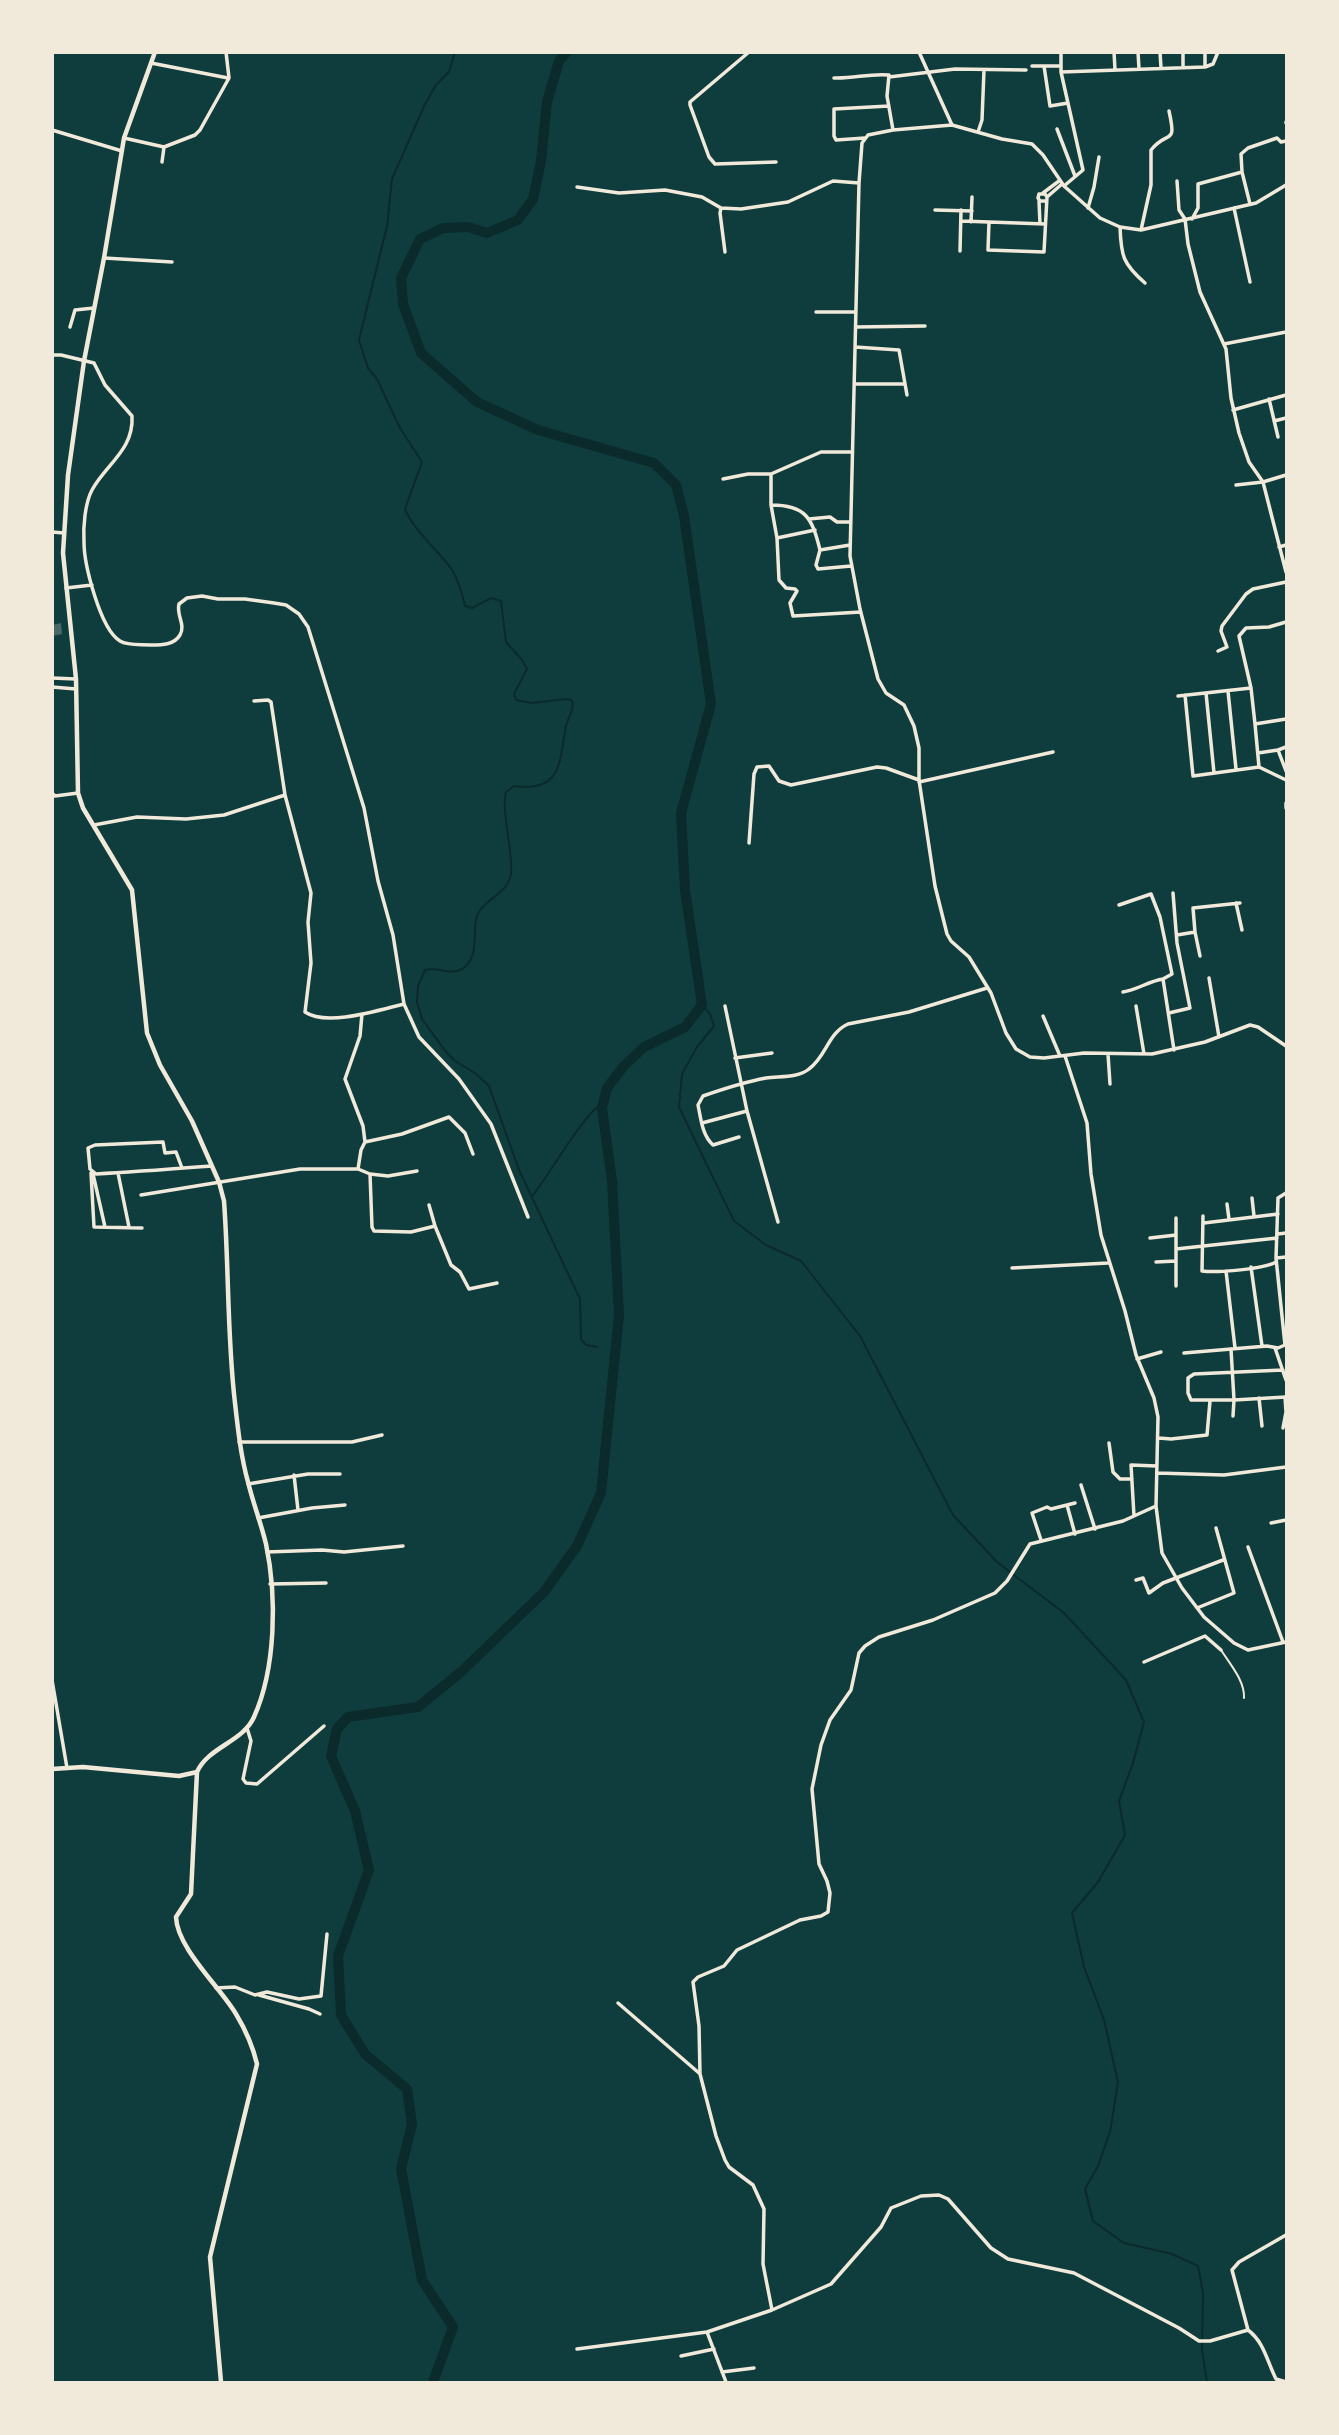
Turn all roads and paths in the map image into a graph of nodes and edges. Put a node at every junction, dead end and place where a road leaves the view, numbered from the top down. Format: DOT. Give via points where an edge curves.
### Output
graph roads {
  1 [pos="155,52"];
  2 [pos="226,52"];
  3 [pos="749,52"];
  4 [pos="919,52"];
  5 [pos="1061,52"];
  6 [pos="1114,52"];
  7 [pos="1139,52"];
  8 [pos="1160,52"];
  9 [pos="1183,52"];
  10 [pos="1205,52"];
  11 [pos="1218,52"];
  12 [pos="151,63"];
  13 [pos="1032,65"];
  14 [pos="1044,66"];
  15 [pos="1183,67"];
  16 [pos="1205,67"];
  17 [pos="1161,68"];
  18 [pos="1061,69"];
  19 [pos="1139,69"];
  20 [pos="984,70"];
  21 [pos="1026,70"];
  22 [pos="1115,70"];
  23 [pos="927,73"];
  24 [pos="889,77"];
  25 [pos="229,78"];
  26 [pos="834,78"];
  27 [pos="1068,103"];
  28 [pos="889,106"];
  29 [pos="1168,111"];
  30 [pos="952,125"];
  31 [pos="1057,129"];
  32 [pos="52,130"];
  33 [pos="892,130"];
  34 [pos="978,132"];
  35 [pos="124,138"];
  36 [pos="865,138"];
  37 [pos="1286,141"];
  38 [pos="164,148"];
  39 [pos="122,151"];
  40 [pos="1098,157"];
  41 [pos="162,162"];
  42 [pos="776,162"];
  43 [pos="1242,172"];
  44 [pos="1075,176"];
  45 [pos="1177,181"];
  46 [pos="859,183"];
  47 [pos="1062,184"];
  48 [pos="1286,185"];
  49 [pos="577,187"];
  50 [pos="972,197"];
  51 [pos="1045,197"];
  52 [pos="1039,200"];
  53 [pos="1250,204"];
  54 [pos="721,208"];
  55 [pos="1088,208"];
  56 [pos="1234,208"];
  57 [pos="935,210"];
  58 [pos="961,211"];
  59 [pos="972,211"];
  60 [pos="1185,219"];
  61 [pos="1192,219"];
  62 [pos="961,221"];
  63 [pos="971,222"];
  64 [pos="989,222"];
  65 [pos="1043,224"];
  66 [pos="1120,227"];
  67 [pos="1141,230"];
  68 [pos="960,251"];
  69 [pos="725,252"];
  70 [pos="104,258"];
  71 [pos="172,262"];
  72 [pos="1250,282"];
  73 [pos="1145,283"];
  74 [pos="94,309"];
  75 [pos="816,312"];
  76 [pos="856,312"];
  77 [pos="925,326"];
  78 [pos="70,327"];
  79 [pos="856,327"];
  80 [pos="1286,332"];
  81 [pos="1224,344"];
  82 [pos="855,347"];
  83 [pos="52,355"];
  84 [pos="84,360"];
  85 [pos="855,384"];
  86 [pos="905,384"];
  87 [pos="907,395"];
  88 [pos="1286,395"];
  89 [pos="1269,399"];
  90 [pos="1233,410"];
  91 [pos="1286,418"];
  92 [pos="1274,421"];
  93 [pos="1278,438"];
  94 [pos="852,452"];
  95 [pos="771,474"];
  96 [pos="1286,475"];
  97 [pos="723,479"];
  98 [pos="1262,482"];
  99 [pos="1236,485"];
  100 [pos="771,505"];
  101 [pos="808,519"];
  102 [pos="851,523"];
  103 [pos="815,530"];
  104 [pos="52,532"];
  105 [pos="64,533"];
  106 [pos="777,538"];
  107 [pos="850,545"];
  108 [pos="1286,545"];
  109 [pos="1279,547"];
  110 [pos="820,550"];
  111 [pos="852,566"];
  112 [pos="1286,572"];
  113 [pos="1286,582"];
  114 [pos="92,585"];
  115 [pos="66,588"];
  116 [pos="861,612"];
  117 [pos="1286,622"];
  118 [pos="1218,651"];
  119 [pos="52,678"];
  120 [pos="76,679"];
  121 [pos="52,687"];
  122 [pos="1251,688"];
  123 [pos="76,689"];
  124 [pos="1228,691"];
  125 [pos="1206,693"];
  126 [pos="1185,695"];
  127 [pos="1178,696"];
  128 [pos="254,701"];
  129 [pos="1286,719"];
  130 [pos="1255,724"];
  131 [pos="1286,747"];
  132 [pos="1278,750"];
  133 [pos="1053,752"];
  134 [pos="1258,753"];
  135 [pos="1259,767"];
  136 [pos="1236,769"];
  137 [pos="1286,771"];
  138 [pos="1214,772"];
  139 [pos="918,780"];
  140 [pos="1286,780"];
  141 [pos="52,793"];
  142 [pos="78,793"];
  143 [pos="285,795"];
  144 [pos="94,825"];
  145 [pos="749,843"];
  146 [pos="1172,893"];
  147 [pos="1119,905"];
  148 [pos="1242,930"];
  149 [pos="1195,933"];
  150 [pos="1177,935"];
  151 [pos="1200,956"];
  152 [pos="1209,978"];
  153 [pos="1163,979"];
  154 [pos="987,988"];
  155 [pos="1123,992"];
  156 [pos="404,1004"];
  157 [pos="725,1006"];
  158 [pos="1136,1006"];
  159 [pos="1169,1013"];
  160 [pos="362,1014"];
  161 [pos="1043,1016"];
  162 [pos="1219,1037"];
  163 [pos="1286,1046"];
  164 [pos="1174,1050"];
  165 [pos="772,1053"];
  166 [pos="1108,1054"];
  167 [pos="1144,1054"];
  168 [pos="1063,1056"];
  169 [pos="735,1058"];
  170 [pos="1110,1084"];
  171 [pos="740,1085"];
  172 [pos="747,1111"];
  173 [pos="702,1123"];
  174 [pos="739,1137"];
  175 [pos="365,1142"];
  176 [pos="473,1154"];
  177 [pos="212,1166"];
  178 [pos="182,1168"];
  179 [pos="358,1169"];
  180 [pos="417,1171"];
  181 [pos="92,1172"];
  182 [pos="118,1173"];
  183 [pos="370,1174"];
  184 [pos="219,1182"];
  185 [pos="1286,1193"];
  186 [pos="141,1195"];
  187 [pos="1252,1198"];
  188 [pos="1227,1204"];
  189 [pos="429,1205"];
  190 [pos="1279,1214"];
  191 [pos="1203,1216"];
  192 [pos="528,1217"];
  193 [pos="1254,1217"];
  194 [pos="1176,1219"];
  195 [pos="1230,1220"];
  196 [pos="778,1223"];
  197 [pos="1203,1223"];
  198 [pos="435,1226"];
  199 [pos="105,1227"];
  200 [pos="129,1227"];
  201 [pos="142,1228"];
  202 [pos="1286,1233"];
  203 [pos="1176,1235"];
  204 [pos="1278,1236"];
  205 [pos="1150,1238"];
  206 [pos="1203,1248"];
  207 [pos="1176,1249"];
  208 [pos="1286,1256"];
  209 [pos="1276,1260"];
  210 [pos="1176,1261"];
  211 [pos="1156,1262"];
  212 [pos="1109,1263"];
  213 [pos="1251,1267"];
  214 [pos="1012,1268"];
  215 [pos="1226,1271"];
  216 [pos="496,1283"];
  217 [pos="1176,1286"];
  218 [pos="1262,1346"];
  219 [pos="1275,1348"];
  220 [pos="1233,1349"];
  221 [pos="1161,1352"];
  222 [pos="1184,1353"];
  223 [pos="1138,1359"];
  224 [pos="1283,1370"];
  225 [pos="1233,1372"];
  226 [pos="1286,1380"];
  227 [pos="1286,1397"];
  228 [pos="1259,1398"];
  229 [pos="1234,1400"];
  230 [pos="1210,1401"];
  231 [pos="1233,1416"];
  232 [pos="1262,1426"];
  233 [pos="1283,1428"];
  234 [pos="382,1435"];
  235 [pos="1158,1438"];
  236 [pos="239,1442"];
  237 [pos="1109,1443"];
  238 [pos="1157,1466"];
  239 [pos="1286,1467"];
  240 [pos="1157,1473"];
  241 [pos="340,1474"];
  242 [pos="294,1475"];
  243 [pos="1132,1479"];
  244 [pos="248,1484"];
  245 [pos="1081,1485"];
  246 [pos="1075,1503"];
  247 [pos="1067,1504"];
  248 [pos="345,1505"];
  249 [pos="1156,1506"];
  250 [pos="298,1510"];
  251 [pos="1134,1516"];
  252 [pos="258,1518"];
  253 [pos="1286,1520"];
  254 [pos="1271,1523"];
  255 [pos="1216,1528"];
  256 [pos="1095,1529"];
  257 [pos="1074,1534"];
  258 [pos="1041,1540"];
  259 [pos="403,1546"];
  260 [pos="1248,1548"];
  261 [pos="267,1552"];
  262 [pos="1223,1560"];
  263 [pos="1176,1577"];
  264 [pos="1136,1580"];
  265 [pos="326,1583"];
  266 [pos="270,1584"];
  267 [pos="1197,1608"];
  268 [pos="1285,1642"];
  269 [pos="1221,1650"];
  270 [pos="1144,1662"];
  271 [pos="52,1680"];
  272 [pos="1244,1698"];
  273 [pos="324,1726"];
  274 [pos="247,1728"];
  275 [pos="52,1769"];
  276 [pos="68,1769"];
  277 [pos="197,1772"];
  278 [pos="327,1934"];
  279 [pos="216,1988"];
  280 [pos="259,1995"];
  281 [pos="618,2003"];
  282 [pos="320,2014"];
  283 [pos="700,2074"];
  284 [pos="1286,2235"];
  285 [pos="772,2309"];
  286 [pos="1248,2330"];
  287 [pos="707,2332"];
  288 [pos="577,2349"];
  289 [pos="714,2349"];
  290 [pos="681,2356"];
  291 [pos="754,2368"];
  292 [pos="722,2372"];
  293 [pos="221,2382"];
  294 [pos="726,2382"];
  295 [pos="1286,2382"];
  1 -- 12 [label="street"];
  2 -- 25 [label="street"];
  3 -- 42 [label="street" via="690,105 715,164"];
  4 -- 23 [label="street"];
  5 -- 18 [label="street"];
  6 -- 22 [label="street"];
  7 -- 19 [label="street"];
  8 -- 17 [label="street"];
  9 -- 15 [label="street"];
  10 -- 16 [label="street"];
  11 -- 16 [label="street" via="1213,64"];
  12 -- 25 [label="street"];
  12 -- 35 [label="street"];
  13 -- 14 [label="street"];
  14 -- 18 [label="street"];
  14 -- 27 [label="street" via="1050,106"];
  15 -- 16 [label="street"];
  15 -- 17 [label="street"];
  17 -- 19 [label="street"];
  18 -- 22 [label="street"];
  18 -- 27 [label="street"];
  19 -- 22 [label="street"];
  20 -- 21 [label="street"];
  20 -- 23 [label="street"];
  20 -- 34 [label="street"];
  23 -- 24 [label="street"];
  23 -- 30 [label="street"];
  24 -- 26 [label="street"];
  24 -- 28 [label="street"];
  25 -- 38 [label="street" via="200,130"];
  27 -- 44 [label="street" via="1083,170"];
  28 -- 33 [label="street"];
  28 -- 36 [label="street" via="834,109 836,140"];
  29 -- 67 [label="street" via="1173,131 1151,150 1151,185"];
  30 -- 33 [label="street"];
  30 -- 34 [label="street"];
  31 -- 44 [label="street"];
  32 -- 39 [label="street"];
  33 -- 36 [label="street"];
  34 -- 47 [label="street" via="1032,144"];
  35 -- 38 [label="street"];
  35 -- 39 [label="street"];
  36 -- 46 [label="street"];
  37 -- 43 [label="street" via="1277,138 1245,149"];
  38 -- 41 [label="street"];
  39 -- 70 [label="street"];
  40 -- 55 [label="street"];
  43 -- 53 [label="street"];
  43 -- 61 [label="street" via="1198,184 1198,208"];
  44 -- 47 [label="street"];
  45 -- 60 [label="street" via="1179,211"];
  46 -- 54 [label="street" via="825,183 775,205"];
  46 -- 76 [label="street"];
  47 -- 51 [label="street"];
  47 -- 55 [label="street"];
  48 -- 53 [label="street"];
  49 -- 54 [label="street" via="618,193 674,191 702,197"];
  50 -- 59 [label="street"];
  51 -- 52 [label="street"];
  51 -- 52 [label="street" via="1039,194"];
  51 -- 65 [label="street"];
  52 -- 65 [label="street"];
  53 -- 56 [label="street"];
  54 -- 69 [label="street"];
  55 -- 66 [label="street"];
  56 -- 61 [label="street"];
  56 -- 72 [label="street"];
  57 -- 58 [label="street"];
  58 -- 59 [label="street"];
  58 -- 62 [label="street"];
  59 -- 63 [label="street"];
  60 -- 61 [label="street"];
  60 -- 67 [label="street"];
  60 -- 81 [label="street" via="1200,292"];
  62 -- 63 [label="street"];
  62 -- 68 [label="street"];
  63 -- 64 [label="street"];
  64 -- 65 [label="street"];
  64 -- 65 [label="street" via="988,250 1044,252"];
  66 -- 67 [label="street"];
  66 -- 73 [label="street" via="1122,256"];
  70 -- 71 [label="street"];
  70 -- 74 [label="street"];
  74 -- 78 [label="street" via="75,310"];
  74 -- 84 [label="street"];
  75 -- 76 [label="street"];
  76 -- 79 [label="street"];
  77 -- 79 [label="street"];
  79 -- 82 [label="street"];
  80 -- 81 [label="street"];
  81 -- 90 [label="street"];
  82 -- 85 [label="street"];
  82 -- 86 [label="street" via="899,350"];
  83 -- 84 [label="street"];
  84 -- 105 [label="street"];
  84 -- 114 [label="street" via="94,363 105,385 130,412 132,422 124,448 90,493 83,543"];
  85 -- 86 [label="street"];
  85 -- 94 [label="street"];
  86 -- 87 [label="street"];
  88 -- 89 [label="street"];
  89 -- 90 [label="street"];
  89 -- 92 [label="street"];
  90 -- 98 [label="street" via="1246,456"];
  91 -- 92 [label="street"];
  92 -- 93 [label="street"];
  94 -- 95 [label="street" via="821,452"];
  94 -- 102 [label="street"];
  95 -- 97 [label="street"];
  95 -- 100 [label="street"];
  96 -- 98 [label="street"];
  98 -- 99 [label="street"];
  98 -- 109 [label="street"];
  100 -- 101 [label="street" via="788,505"];
  100 -- 106 [label="street"];
  101 -- 102 [label="street" via="830,517"];
  101 -- 103 [label="street"];
  102 -- 107 [label="street"];
  103 -- 106 [label="street"];
  103 -- 110 [label="street"];
  104 -- 105 [label="street"];
  105 -- 115 [label="street"];
  106 -- 116 [label="street" via="779,580 783,587 797,591 790,603 793,615"];
  107 -- 110 [label="street"];
  107 -- 111 [label="street"];
  108 -- 109 [label="street"];
  109 -- 112 [label="street"];
  110 -- 111 [label="street" via="818,569"];
  111 -- 116 [label="street"];
  113 -- 118 [label="street" via="1246,594 1223,626 1227,645"];
  114 -- 115 [label="street"];
  114 -- 156 [label="street" via="109,628 120,641 130,644 175,641 182,624 179,604 195,596 286,605 299,614 308,627 364,808"];
  115 -- 120 [label="street"];
  116 -- 139 [label="street" via="881,687 911,715 919,748"];
  117 -- 122 [label="street" via="1240,633"];
  119 -- 120 [label="street"];
  120 -- 123 [label="street"];
  121 -- 123 [label="street"];
  122 -- 124 [label="street"];
  122 -- 130 [label="street"];
  123 -- 142 [label="street"];
  124 -- 125 [label="street"];
  124 -- 136 [label="street"];
  125 -- 126 [label="street"];
  125 -- 138 [label="street"];
  126 -- 127 [label="street"];
  126 -- 138 [label="street" via="1192,774"];
  128 -- 143 [label="street" via="271,702"];
  129 -- 130 [label="street"];
  130 -- 134 [label="street"];
  131 -- 132 [label="street"];
  132 -- 134 [label="street"];
  132 -- 137 [label="street"];
  133 -- 139 [label="street"];
  134 -- 135 [label="street"];
  135 -- 136 [label="street"];
  135 -- 140 [label="street"];
  136 -- 138 [label="street"];
  139 -- 145 [label="street" via="877,767 791,785 779,781 769,766 759,766 753,780"];
  139 -- 154 [label="street" via="947,934 969,957"];
  141 -- 142 [label="street"];
  142 -- 144 [label="street"];
  143 -- 144 [label="street" via="224,815 136,817"];
  143 -- 160 [label="street" via="311,893 311,963 304,1012 327,1018"];
  144 -- 177 [label="street" via="132,890 148,1033"];
  146 -- 150 [label="street"];
  147 -- 153 [label="street" via="1151,894 1172,974"];
  148 -- 149 [label="street" via="1238,903 1193,908"];
  149 -- 150 [label="street"];
  149 -- 151 [label="street"];
  150 -- 159 [label="street" via="1190,1008"];
  152 -- 162 [label="street"];
  153 -- 155 [label="street"];
  153 -- 159 [label="street"];
  154 -- 168 [label="street" via="1016,1049 1030,1057"];
  154 -- 171 [label="street" via="909,1012 848,1024 807,1071"];
  156 -- 160 [label="street"];
  156 -- 192 [label="street" via="419,1037 459,1079 491,1124"];
  157 -- 169 [label="street"];
  158 -- 167 [label="street"];
  159 -- 164 [label="street"];
  160 -- 175 [label="street" via="360,1036 345,1079"];
  161 -- 168 [label="street"];
  162 -- 163 [label="street" via="1254,1025"];
  162 -- 164 [label="street"];
  164 -- 167 [label="street"];
  165 -- 169 [label="street"];
  166 -- 167 [label="street"];
  166 -- 168 [label="street"];
  166 -- 170 [label="street"];
  168 -- 212 [label="street" via="1087,1123 1099,1227"];
  169 -- 171 [label="street"];
  171 -- 172 [label="street"];
  171 -- 173 [label="street" via="703,1096 698,1105"];
  172 -- 173 [label="street"];
  172 -- 196 [label="street"];
  173 -- 174 [label="street" via="713,1145"];
  175 -- 176 [label="street" via="449,1117 465,1133"];
  175 -- 179 [label="street"];
  177 -- 178 [label="street"];
  177 -- 184 [label="street"];
  178 -- 181 [label="street" via="176,1152 165,1153 163,1142 128,1142 89,1146"];
  178 -- 182 [label="street"];
  179 -- 183 [label="street"];
  179 -- 184 [label="street" via="300,1169"];
  180 -- 183 [label="street"];
  181 -- 182 [label="street"];
  181 -- 199 [label="street"];
  181 -- 199 [label="street" via="94,1227"];
  182 -- 200 [label="street"];
  183 -- 198 [label="street" via="372,1230 411,1232"];
  184 -- 186 [label="street"];
  184 -- 236 [label="street" via="226,1227"];
  185 -- 190 [label="street" via="1278,1198"];
  187 -- 193 [label="street"];
  188 -- 195 [label="street"];
  189 -- 198 [label="street"];
  190 -- 193 [label="street"];
  190 -- 204 [label="street"];
  191 -- 197 [label="street"];
  193 -- 195 [label="street"];
  194 -- 203 [label="street"];
  195 -- 197 [label="street"];
  197 -- 206 [label="street"];
  198 -- 216 [label="street" via="451,1265 468,1289"];
  199 -- 200 [label="street"];
  200 -- 201 [label="street"];
  202 -- 204 [label="street"];
  203 -- 205 [label="street"];
  203 -- 207 [label="street"];
  204 -- 206 [label="street"];
  204 -- 209 [label="street"];
  206 -- 207 [label="street"];
  206 -- 215 [label="street" via="1202,1271"];
  207 -- 210 [label="street"];
  208 -- 209 [label="street"];
  209 -- 213 [label="street"];
  209 -- 219 [label="street" via="1286,1341"];
  210 -- 211 [label="street"];
  210 -- 217 [label="street"];
  212 -- 214 [label="street"];
  212 -- 223 [label="street"];
  213 -- 215 [label="street"];
  213 -- 218 [label="street"];
  215 -- 220 [label="street"];
  218 -- 219 [label="street"];
  218 -- 220 [label="street"];
  219 -- 224 [label="street"];
  220 -- 222 [label="street"];
  220 -- 225 [label="street"];
  221 -- 223 [label="street"];
  223 -- 235 [label="street" via="1155,1402"];
  224 -- 225 [label="street"];
  224 -- 226 [label="street"];
  225 -- 229 [label="street"];
  225 -- 230 [label="street" via="1188,1378 1191,1400"];
  227 -- 228 [label="street"];
  227 -- 233 [label="street"];
  228 -- 229 [label="street"];
  228 -- 232 [label="street"];
  229 -- 230 [label="street"];
  229 -- 231 [label="street"];
  230 -- 235 [label="street" via="1207,1435"];
  234 -- 236 [label="street" via="352,1442"];
  235 -- 238 [label="street"];
  236 -- 244 [label="street"];
  237 -- 243 [label="street" via="1113,1472 1120,1479"];
  238 -- 240 [label="street"];
  238 -- 243 [label="street" via="1131,1464"];
  239 -- 240 [label="street" via="1224,1475"];
  240 -- 249 [label="street"];
  241 -- 242 [label="street"];
  242 -- 244 [label="street"];
  242 -- 250 [label="street"];
  243 -- 251 [label="street"];
  244 -- 252 [label="street"];
  245 -- 256 [label="street"];
  246 -- 247 [label="street"];
  247 -- 257 [label="street"];
  247 -- 258 [label="street" via="1032,1514"];
  248 -- 250 [label="street"];
  249 -- 251 [label="street"];
  249 -- 263 [label="street" via="1162,1553"];
  250 -- 252 [label="street"];
  251 -- 256 [label="street"];
  252 -- 261 [label="street"];
  253 -- 254 [label="street"];
  255 -- 262 [label="street"];
  256 -- 257 [label="street"];
  257 -- 258 [label="street"];
  258 -- 283 [label="street" via="1030,1544 1007,1581 990,1596 879,1637 859,1653 851,1690 823,1737 812,1789 819,1864 829,1886 830,1907 825,1914 800,1920 737,1950 724,1966 694,1979"];
  259 -- 261 [label="street"];
  260 -- 268 [label="street"];
  261 -- 266 [label="street"];
  262 -- 263 [label="street"];
  262 -- 267 [label="street" via="1234,1593"];
  263 -- 264 [label="street" via="1149,1593 1143,1578"];
  263 -- 267 [label="street"];
  265 -- 266 [label="street"];
  266 -- 274 [label="street" via="269,1660 254,1718"];
  267 -- 268 [label="street" via="1244,1649"];
  269 -- 270 [label="street" via="1202,1636"];
  269 -- 272 [label="lane" via="1240,1680"];
  271 -- 276 [label="street"];
  273 -- 274 [label="street" via="257,1784 243,1779 251,1741"];
  274 -- 277 [label="street" via="205,1760"];
  275 -- 276 [label="street"];
  276 -- 277 [label="street" via="179,1776"];
  277 -- 279 [label="street" via="191,1894 176,1921 182,1938"];
  278 -- 280 [label="street" via="321,1996"];
  279 -- 280 [label="street" via="235,1987"];
  279 -- 293 [label="street" via="236,2015 257,2064 210,2257"];
  280 -- 282 [label="street"];
  281 -- 283 [label="street"];
  283 -- 285 [label="street" via="724,2160 753,2185 762,2203 763,2264"];
  284 -- 286 [label="street" via="1232,2270"];
  285 -- 286 [label="street" via="831,2284 896,2205 921,2196 944,2197 1008,2259 1082,2276 1200,2342"];
  285 -- 287 [label="street"];
  286 -- 295 [label="street" via="1263,2348 1276,2379"];
  287 -- 288 [label="street"];
  287 -- 289 [label="street"];
  289 -- 290 [label="street"];
  289 -- 292 [label="street"];
  291 -- 292 [label="street"];
  292 -- 294 [label="street"];
}
